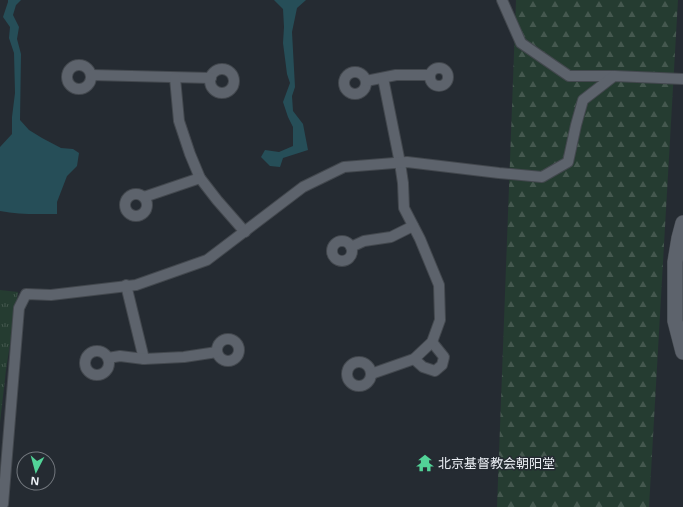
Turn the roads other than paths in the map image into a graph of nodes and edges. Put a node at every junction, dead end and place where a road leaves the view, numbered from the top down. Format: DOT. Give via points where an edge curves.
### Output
graph roads {
  1 [pos="502,0"];
  2 [pos="430,74"];
  3 [pos="91,75"];
  4 [pos="614,76"];
  5 [pos="175,78"];
  6 [pos="211,78"];
  7 [pos="383,78"];
  8 [pos="683,78"];
  9 [pos="366,82"];
  10 [pos="400,163"];
  11 [pos="200,178"];
  12 [pos="144,198"];
  13 [pos="683,223"];
  14 [pos="413,226"];
  15 [pos="245,232"];
  16 [pos="351,247"];
  17 [pos="126,285"];
  18 [pos="432,342"];
  19 [pos="217,352"];
  20 [pos="683,352"];
  21 [pos="108,358"];
  22 [pos="144,359"];
  23 [pos="414,359"];
  24 [pos="371,374"];
  25 [pos="4,505"];
  1 -- 4 [label="street" via="521,44 569,76"];
  2 -- 7 [label="street"];
  3 -- 5 [label="street"];
  4 -- 8 [label="street"];
  4 -- 10 [label="street" via="583,100 568,162 542,177"];
  5 -- 6 [label="street"];
  5 -- 11 [label="street" via="179,121"];
  7 -- 9 [label="street"];
  7 -- 10 [label="street"];
  10 -- 14 [label="street" via="404,208"];
  10 -- 15 [label="street" via="344,167 303,188"];
  11 -- 12 [label="street"];
  11 -- 15 [label="street"];
  13 -- 20 [label="street" via="675,262 675,321"];
  14 -- 16 [label="street" via="391,237 364,241"];
  14 -- 18 [label="street" via="440,285 440,320"];
  15 -- 17 [label="street" via="208,260 136,285"];
  17 -- 22 [label="street"];
  17 -- 25 [label="street" via="51,295 26,294 19,308"];
  18 -- 23 [label="street"];
  18 -- 23 [label="street" via="444,357 442,365 435,372 423,367"];
  19 -- 22 [label="street"];
  21 -- 22 [label="street" via="120,356"];
  23 -- 24 [label="street"];
}
